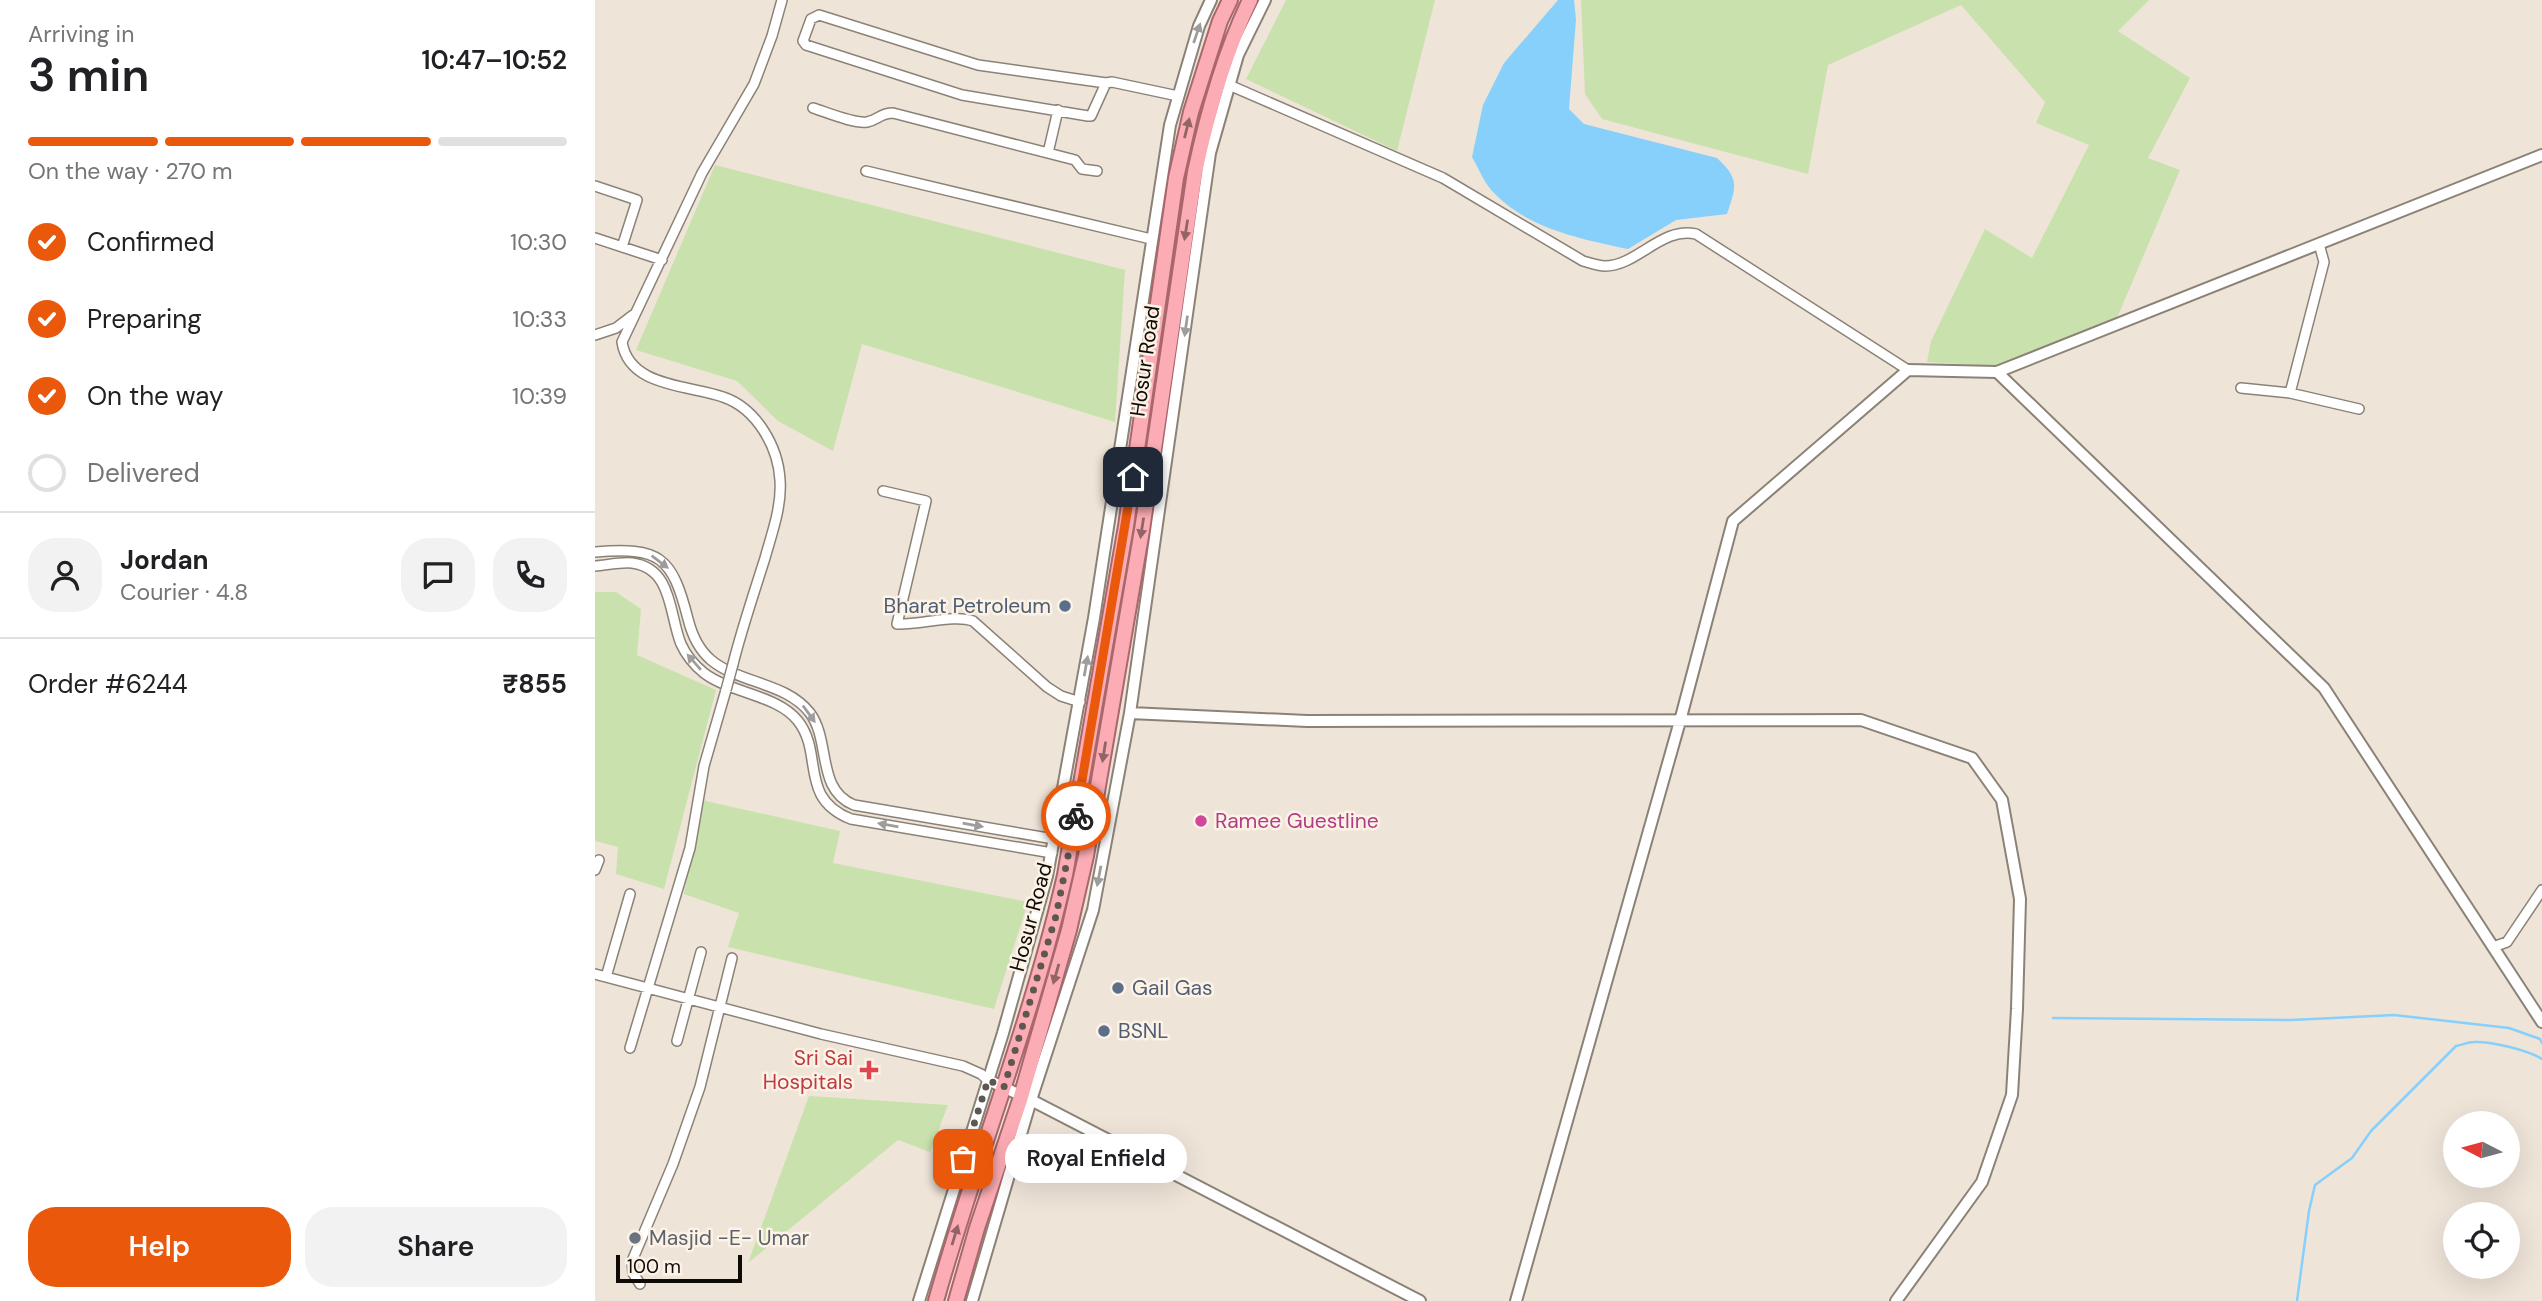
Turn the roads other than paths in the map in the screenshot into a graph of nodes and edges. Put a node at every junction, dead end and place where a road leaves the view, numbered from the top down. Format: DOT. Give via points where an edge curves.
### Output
graph roads {
  1 [pos="782,0"];
  2 [pos="1211,0"];
  3 [pos="1230,0"];
  4 [pos="1250,0"];
  5 [pos="1265,0"];
  6 [pos="1106,83"];
  7 [pos="1229,85"];
  8 [pos="1178,96"];
  9 [pos="813,108"];
  10 [pos="1058,110"];
  11 [pos="1048,153"];
  12 [pos="2542,155"];
  13 [pos="866,171"];
  14 [pos="1097,171"];
  15 [pos="595,186"];
  16 [pos="1196,202"];
  17 [pos="595,238"];
  18 [pos="1151,239"];
  19 [pos="2319,244"];
  20 [pos="622,247"];
  21 [pos="662,260"];
  22 [pos="634,314"];
  23 [pos="595,335"];
  24 [pos="1908,370"];
  25 [pos="1997,372"];
  26 [pos="2241,388"];
  27 [pos="2290,393"];
  28 [pos="2359,409"];
  29 [pos="883,491"];
  30 [pos="595,552"];
  31 [pos="595,566"];
  32 [pos="1080,702"];
  33 [pos="1130,713"];
  34 [pos="1680,721"];
  35 [pos="1054,839"];
  36 [pos="1052,853"];
  37 [pos="599,860"];
  38 [pos="595,870"];
  39 [pos="2542,890"];
  40 [pos="631,894"];
  41 [pos="2493,947"];
  42 [pos="701,952"];
  43 [pos="732,958"];
  44 [pos="595,974"];
  45 [pos="606,977"];
  46 [pos="647,988"];
  47 [pos="688,999"];
  48 [pos="719,1007"];
  49 [pos="2542,1022"];
  50 [pos="677,1041"];
  51 [pos="630,1048"];
  52 [pos="987,1085"];
  53 [pos="1004,1087"];
  54 [pos="1026,1098"];
  55 [pos="639,1284"];
  56 [pos="919,1301"];
  57 [pos="936,1301"];
  58 [pos="955,1301"];
  59 [pos="972,1301"];
  60 [pos="1420,1301"];
  61 [pos="1516,1301"];
  62 [pos="1896,1301"];
  1 -- 21 [label="street" via="754,84 702,173"];
  8 -- 2 [label="street, one-way"];
  53 -- 3 [label="highway, Hosur Road, one-way" via="1065,875 1126,526 1179,165 1197,92"];
  4 -- 16 [label="highway, Hosur Road" via="1205,126"];
  5 -- 7 [label="street"];
  6 -- 8 [label="street"];
  6 -- 10 [label="street" via="1091,116"];
  6 -- 10 [label="street" via="978,65 819,15 810,19 803,41 962,95"];
  7 -- 16 [label="street"];
  7 -- 24 [label="street" via="1443,178 1583,261 1614,265 1672,235 1696,233"];
  8 -- 18 [label="street"];
  9 -- 11 [label="street" via="860,122 893,113"];
  10 -- 11 [label="street"];
  11 -- 14 [label="street"];
  12 -- 19 [label="street"];
  13 -- 18 [label="street"];
  15 -- 20 [label="street" via="637,200"];
  16 -- 33 [label="street, one-way"];
  16 -- 54 [label="highway, Hosur Road, one-way" via="1086,856"];
  17 -- 20 [label="street"];
  32 -- 18 [label="street, one-way"];
  19 -- 25 [label="street"];
  19 -- 27 [label="street" via="2324,262"];
  20 -- 21 [label="street"];
  21 -- 22 [label="street"];
  22 -- 23 [label="street"];
  22 -- 46 [label="street, bridge" via="622,342 637,368 670,384 739,404 761,426 775,453 780,481 777,518 704,766 690,848"];
  24 -- 25 [label="street"];
  24 -- 34 [label="street" via="1733,521"];
  25 -- 41 [label="street" via="2324,688"];
  26 -- 27 [label="street"];
  27 -- 28 [label="street"];
  29 -- 32 [label="street" via="926,501 897,624 958,618 973,621 1047,687"];
  30 -- 35 [label="street, one-way" via="638,550 667,566 677,580 703,653 725,669 795,699 813,717 830,783 844,800"];
  36 -- 31 [label="street, one-way" via="851,819 836,811 817,788 806,736 797,719 699,668 682,645 667,592 657,576 635,564"];
  32 -- 35 [label="street"];
  33 -- 34 [label="street" via="1307,721"];
  33 -- 54 [label="street, one-way" via="1093,910"];
  34 -- 61 [label="street"];
  34 -- 62 [label="street" via="1861,720 1972,758 2002,800 2020,899 2012,1095 1982,1182"];
  35 -- 36 [label="street"];
  36 -- 52 [label="street"];
  37 -- 38 [label="street"];
  39 -- 41 [label="street" via="2507,942"];
  40 -- 45 [label="street"];
  41 -- 49 [label="street"];
  42 -- 47 [label="street"];
  43 -- 48 [label="street"];
  44 -- 45 [label="street"];
  45 -- 46 [label="street"];
  46 -- 47 [label="street"];
  46 -- 51 [label="street"];
  47 -- 48 [label="street"];
  47 -- 50 [label="street"];
  48 -- 52 [label="street" via="963,1066 981,1074"];
  48 -- 55 [label="street" via="700,1087 632,1261"];
  52 -- 53 [label="street"];
  52 -- 56 [label="street"];
  53 -- 54 [label="street"];
  57 -- 53 [label="highway, Hosur Road, one-way"];
  54 -- 58 [label="highway, Hosur Road"];
  54 -- 59 [label="street"];
  54 -- 60 [label="street"];
}
